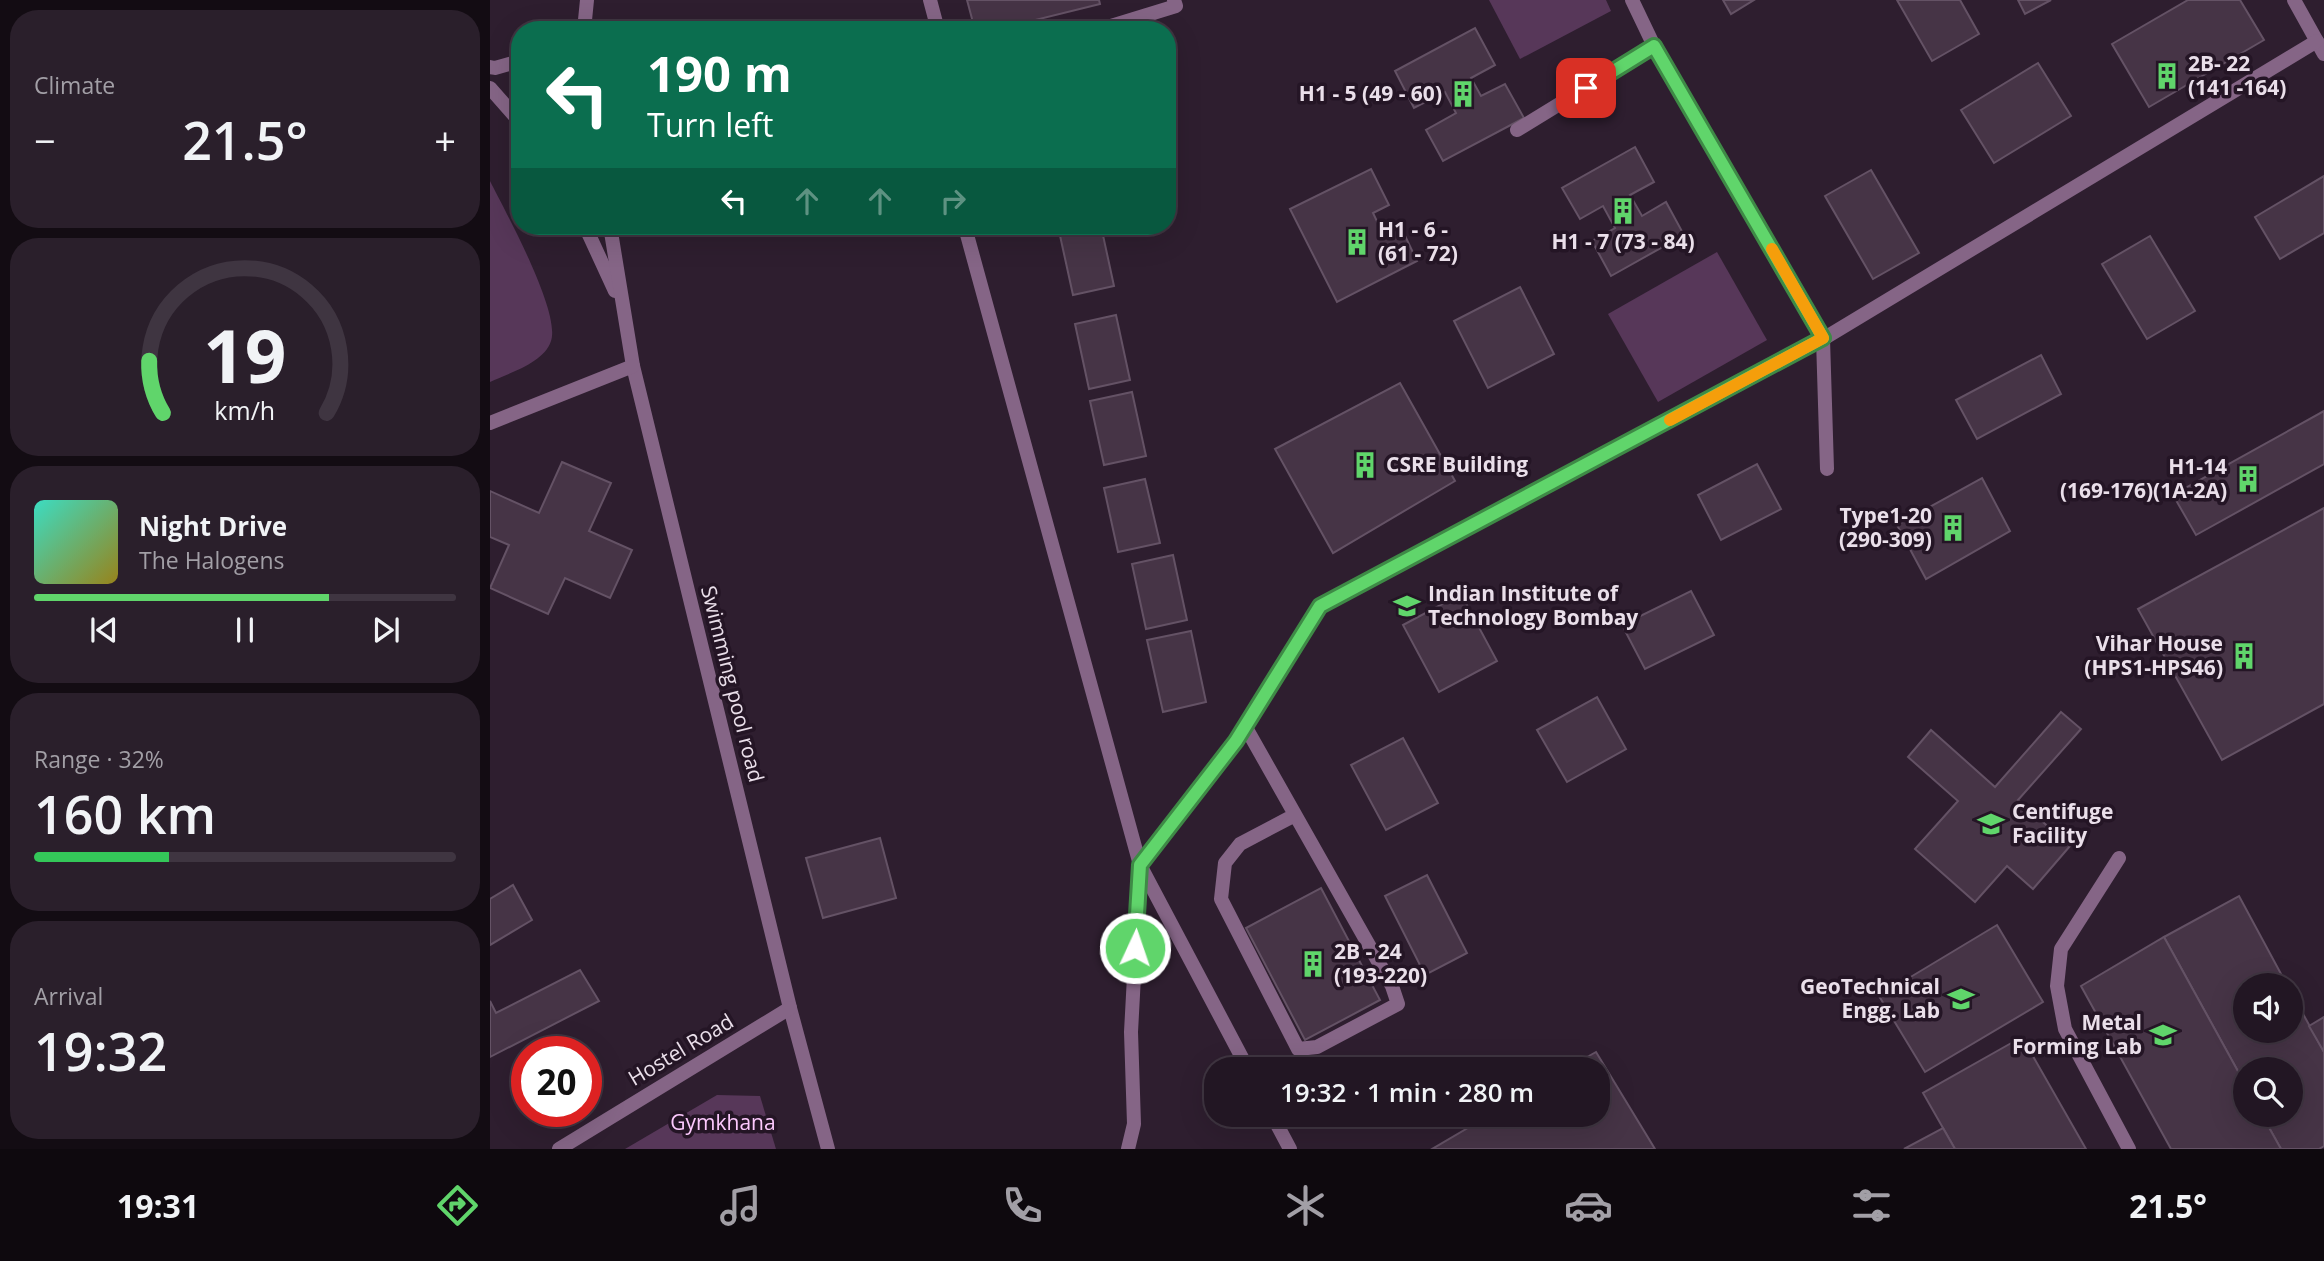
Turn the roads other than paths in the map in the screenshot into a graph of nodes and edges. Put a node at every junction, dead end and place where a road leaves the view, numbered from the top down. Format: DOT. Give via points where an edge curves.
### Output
graph roads {
  1 [pos="587,0"];
  2 [pos="930,0"];
  3 [pos="1174,0"];
  4 [pos="1632,0"];
  5 [pos="2294,0"];
  6 [pos="585,21"];
  7 [pos="936,21"];
  8 [pos="1127,21"];
  9 [pos="2317,41"];
  10 [pos="1654,46"];
  11 [pos="2324,54"];
  12 [pos="511,64"];
  13 [pos="490,67"];
  14 [pos="490,88"];
  15 [pos="511,112"];
  16 [pos="1517,130"];
  17 [pos="589,235"];
  18 [pos="611,235"];
  19 [pos="968,235"];
  20 [pos="622,305"];
  21 [pos="1823,338"];
  22 [pos="633,366"];
  23 [pos="490,424"];
  24 [pos="1827,469"];
  25 [pos="1245,726"];
  26 [pos="1295,815"];
  27 [pos="2119,858"];
  28 [pos="1140,865"];
  29 [pos="790,1008"];
  30 [pos="1242,1057"];
  31 [pos="1278,1127"];
  32 [pos="559,1149"];
  33 [pos="828,1149"];
  34 [pos="1129,1149"];
  35 [pos="1290,1149"];
  36 [pos="2129,1149"];
  1 -- 6 [label="lane"];
  2 -- 7 [label="lane"];
  3 -- 8 [label="lane" via="1175,6"];
  4 -- 10 [label="lane"];
  5 -- 9 [label="lane"];
  9 -- 11 [label="lane"];
  9 -- 21 [label="lane"];
  10 -- 16 [label="lane"];
  10 -- 21 [label="lane"];
  12 -- 13 [label="lane"];
  14 -- 15 [label="lane"];
  17 -- 20 [label="lane"];
  18 -- 20 [label="lane, Swimming pool road"];
  19 -- 28 [label="lane"];
  20 -- 22 [label="lane, Swimming pool road"];
  21 -- 24 [label="lane"];
  21 -- 25 [label="lane" via="1320,606"];
  22 -- 23 [label="lane"];
  22 -- 29 [label="lane, Swimming pool road"];
  25 -- 26 [label="lane"];
  25 -- 28 [label="lane"];
  26 -- 26 [label="lane" via="1398,1004 1317,1047 1298,1049 1221,899 1225,863 1240,844"];
  27 -- 36 [label="lane" via="2061,949 2057,986 2065,1029"];
  28 -- 30 [label="lane"];
  28 -- 34 [label="lane" via="1131,1032 1134,1124"];
  29 -- 32 [label="lane, Hostel Road"];
  29 -- 33 [label="lane, Swimming pool road"];
  31 -- 35 [label="lane"];
}
